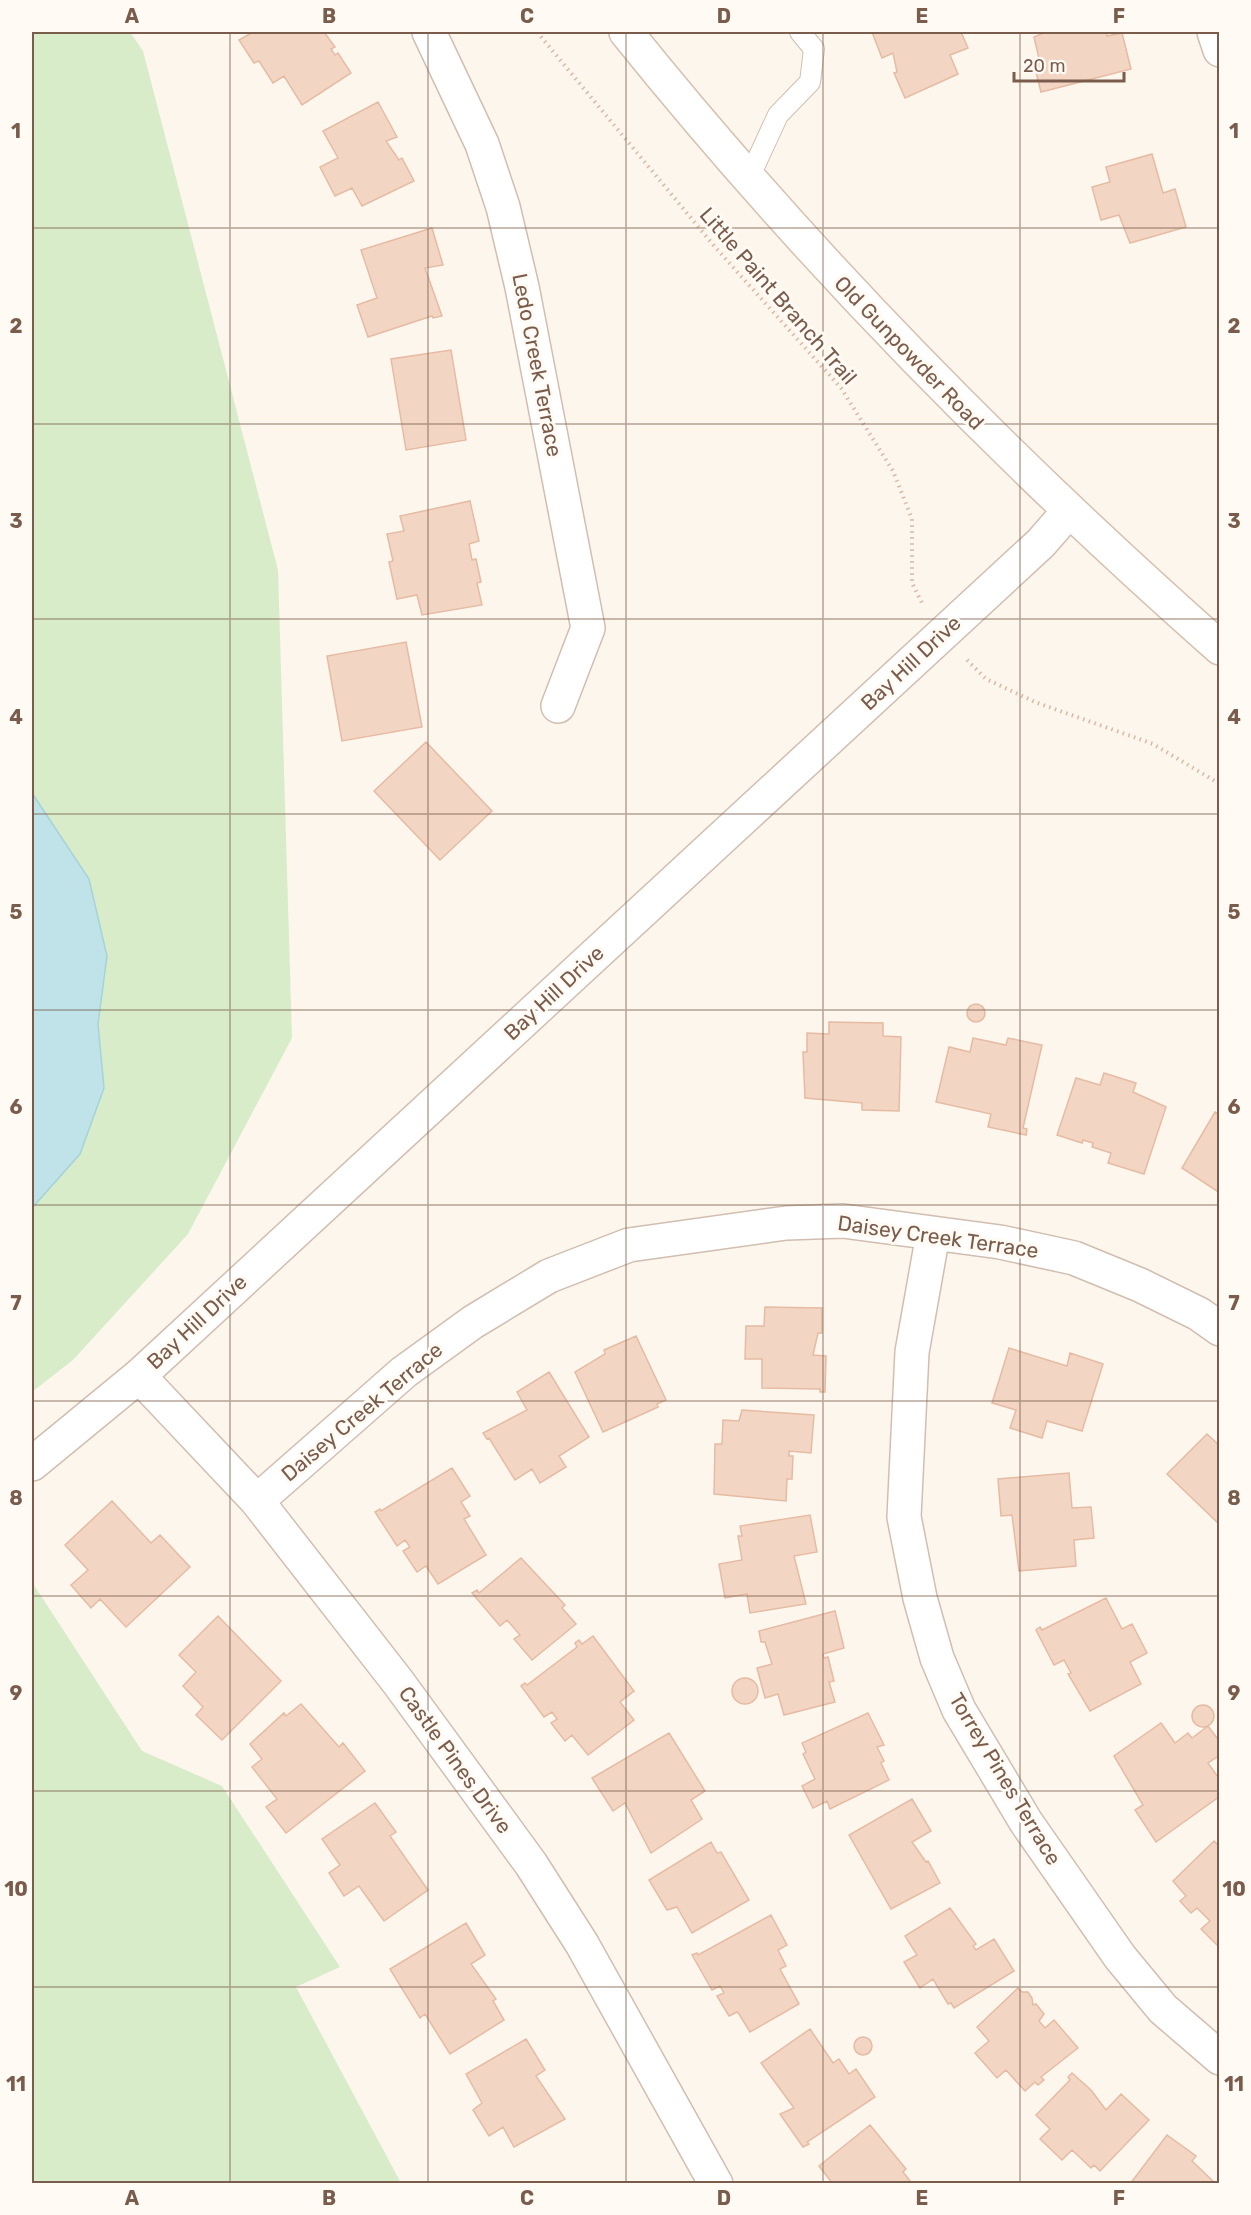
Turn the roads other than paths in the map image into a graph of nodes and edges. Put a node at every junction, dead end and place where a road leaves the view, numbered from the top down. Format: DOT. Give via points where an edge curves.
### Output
graph roads {
  1 [pos="429,32"];
  2 [pos="626,32"];
  3 [pos="800,32"];
  4 [pos="1215,32"];
  5 [pos="1220,50"];
  6 [pos="749,178"];
  7 [pos="1068,512"];
  8 [pos="1220,648"];
  9 [pos="558,706"];
  10 [pos="933,1234"];
  11 [pos="1220,1329"];
  12 [pos="139,1376"];
  13 [pos="32,1464"];
  14 [pos="257,1501"];
  15 [pos="1220,2058"];
  16 [pos="716,2184"];
  1 -- 9 [label="street, Ledo Creek Terrace" via="482,144 503,207 588,628"];
  2 -- 6 [label="street, Old Gunpowder Road"];
  3 -- 6 [label="lane" via="814,49 810,82 778,115"];
  4 -- 5 [label="street"];
  6 -- 7 [label="street, Old Gunpowder Road" via="890,334"];
  7 -- 8 [label="street, Old Gunpowder Road"];
  7 -- 12 [label="street, Bay Hill Drive" via="1041,543"];
  10 -- 11 [label="street, Daisey Creek Terrace" via="1000,1242 1074,1258 1140,1285 1199,1314"];
  10 -- 14 [label="street, Daisey Creek Terrace" via="843,1221 786,1223 629,1245 549,1276 473,1322 404,1372"];
  10 -- 15 [label="street, Torrey Pines Terrace" via="912,1352 904,1517 937,1658 959,1710 1026,1822 1120,1957 1163,2009"];
  12 -- 13 [label="street, Bay Hill Drive"];
  12 -- 14 [label="street, Castle Pines Drive"];
  14 -- 16 [label="street, Castle Pines Drive" via="398,1682 531,1864 582,1944"];
}
